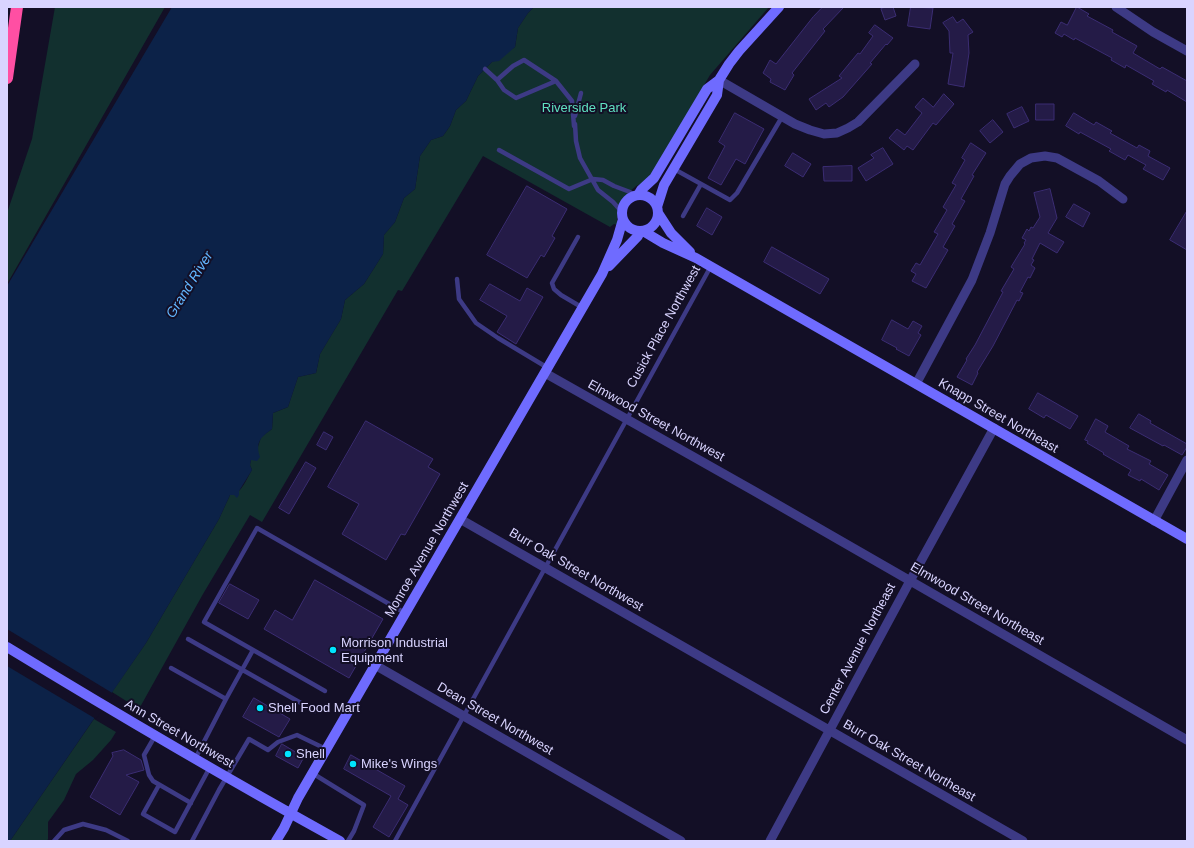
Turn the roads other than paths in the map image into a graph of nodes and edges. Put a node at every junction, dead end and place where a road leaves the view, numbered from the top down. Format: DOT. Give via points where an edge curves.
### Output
graph roads {
  1 [pos="17,7"];
  2 [pos="779,7"];
  3 [pos="1116,7"];
  4 [pos="1187,51"];
  5 [pos="915,64"];
  6 [pos="485,69"];
  7 [pos="7,78"];
  8 [pos="497,80"];
  9 [pos="719,80"];
  10 [pos="556,81"];
  11 [pos="581,93"];
  12 [pos="782,117"];
  13 [pos="574,126"];
  14 [pos="499,150"];
  15 [pos="663,163"];
  16 [pos="674,169"];
  17 [pos="593,179"];
  18 [pos="701,184"];
  19 [pos="636,196"];
  20 [pos="1123,199"];
  21 [pos="658,210"];
  22 [pos="623,216"];
  23 [pos="683,216"];
  24 [pos="641,231"];
  25 [pos="578,237"];
  26 [pos="696,258"];
  27 [pos="711,266"];
  28 [pos="602,274"];
  29 [pos="457,279"];
  30 [pos="583,308"];
  31 [pos="546,371"];
  32 [pos="916,384"];
  33 [pos="626,419"];
  34 [pos="994,428"];
  35 [pos="1187,460"];
  36 [pos="754,491"];
  37 [pos="460,519"];
  38 [pos="1154,521"];
  39 [pos="1187,539"];
  40 [pos="545,567"];
  41 [pos="910,581"];
  42 [pos="405,613"];
  43 [pos="188,639"];
  44 [pos="679,644"];
  45 [pos="7,647"];
  46 [pos="253,650"];
  47 [pos="375,665"];
  48 [pos="171,668"];
  49 [pos="242,670"];
  50 [pos="326,691"];
  51 [pos="226,699"];
  52 [pos="315,711"];
  53 [pos="464,716"];
  54 [pos="829,731"];
  55 [pos="155,736"];
  56 [pos="1187,740"];
  57 [pos="326,749"];
  58 [pos="195,759"];
  59 [pos="210,767"];
  60 [pos="312,773"];
  61 [pos="227,777"];
  62 [pos="159,785"];
  63 [pos="191,803"];
  64 [pos="290,814"];
  65 [pos="54,841"];
  66 [pos="128,841"];
  67 [pos="192,841"];
  68 [pos="276,841"];
  69 [pos="340,841"];
  70 [pos="348,841"];
  71 [pos="395,841"];
  72 [pos="681,841"];
  73 [pos="770,841"];
  74 [pos="1023,841"];
  1 -- 7 [label="highway"];
  2 -- 9 [label="main road" via="739,51"];
  3 -- 4 [label="street"];
  5 -- 12 [label="street" via="858,122 837,133 824,134 810,130"];
  6 -- 8 [label="lane"];
  8 -- 10 [label="lane" via="504,90 516,98"];
  8 -- 10 [label="lane" via="524,60"];
  9 -- 12 [label="street"];
  9 -- 15 [label="main road" via="707,89"];
  9 -- 16 [label="main road" via="717,95"];
  10 -- 13 [label="lane" via="572,101"];
  11 -- 13 [label="lane"];
  12 -- 18 [label="lane" via="737,193 730,200"];
  13 -- 17 [label="lane" via="580,158"];
  14 -- 17 [label="lane" via="569,189"];
  15 -- 16 [label="main road"];
  15 -- 19 [label="main road" via="654,178"];
  16 -- 18 [label="lane"];
  16 -- 21 [label="main road" via="663,188"];
  17 -- 19 [label="lane" via="603,180"];
  17 -- 22 [label="lane" via="598,190 613,202"];
  18 -- 23 [label="lane"];
  19 -- 21 [label="main road" via="652,199"];
  19 -- 22 [label="main road" via="627,200"];
  20 -- 32 [label="street" via="1099,181 1057,158 1031,158 1020,164 1005,184 990,234 972,280"];
  21 -- 24 [label="main road" via="656,223"];
  21 -- 26 [label="main road" via="671,233"];
  22 -- 24 [label="main road" via="630,228"];
  22 -- 28 [label="main road, Monroe Avenue Northwest" via="617,240"];
  24 -- 26 [label="main road"];
  24 -- 28 [label="main road, Monroe Avenue Northwest"];
  25 -- 30 [label="lane" via="552,283 561,295"];
  26 -- 27 [label="main road, Knapp Street Northeast"];
  27 -- 32 [label="main road, Knapp Street Northeast"];
  27 -- 33 [label="lane, Cusick Place Northwest"];
  28 -- 30 [label="main road, Monroe Avenue Northwest"];
  29 -- 31 [label="lane" via="459,300 476,323 537,361"];
  30 -- 31 [label="main road, Monroe Avenue Northwest"];
  31 -- 33 [label="street, Elmwood Street Northwest"];
  31 -- 37 [label="main road, Monroe Avenue Northwest"];
  32 -- 34 [label="main road, Knapp Street Northeast"];
  33 -- 36 [label="street, Elmwood Street Northwest"];
  33 -- 40 [label="lane, Cusick Place Northwest"];
  34 -- 38 [label="main road, Knapp Street Northeast"];
  34 -- 41 [label="street, Center Avenue Northeast"];
  35 -- 38 [label="street"];
  36 -- 41 [label="street, Elmwood Street Northeast"];
  37 -- 40 [label="street, Burr Oak Street Northwest"];
  37 -- 42 [label="main road, Monroe Avenue Northwest"];
  38 -- 39 [label="main road, Knapp Street Northeast"];
  40 -- 44 [label="street, Burr Oak Street Northwest"];
  40 -- 53 [label="lane, Cusick Place Northwest"];
  41 -- 54 [label="street, Center Avenue Northeast"];
  41 -- 56 [label="street, Elmwood Street Northeast"];
  42 -- 46 [label="lane" via="257,528 204,622"];
  42 -- 47 [label="main road, Monroe Avenue Northwest"];
  43 -- 49 [label="lane"];
  44 -- 54 [label="street, Burr Oak Street Northeast"];
  45 -- 55 [label="main road, Ann Street Northwest"];
  46 -- 49 [label="lane"];
  46 -- 50 [label="lane"];
  47 -- 53 [label="street, Dean Street Northwest"];
  47 -- 57 [label="main road, Monroe Avenue Northwest"];
  48 -- 51 [label="lane"];
  49 -- 51 [label="lane"];
  49 -- 52 [label="lane"];
  51 -- 58 [label="lane"];
  53 -- 71 [label="lane, Cusick Place Northwest"];
  53 -- 72 [label="street, Dean Street Northwest"];
  54 -- 73 [label="street, Center Avenue Northeast"];
  54 -- 74 [label="street, Burr Oak Street Northeast"];
  55 -- 58 [label="main road, Ann Street Northwest"];
  55 -- 62 [label="lane" via="144,757 150,779"];
  57 -- 60 [label="main road, Monroe Avenue Northwest"];
  57 -- 61 [label="lane" via="297,735 278,742 268,750 249,739"];
  58 -- 59 [label="main road, Ann Street Northwest"];
  59 -- 61 [label="main road, Ann Street Northwest"];
  59 -- 63 [label="lane"];
  60 -- 64 [label="main road, Monroe Avenue Northwest"];
  60 -- 70 [label="lane" via="364,805"];
  61 -- 64 [label="main road, Ann Street Northwest"];
  61 -- 67 [label="lane"];
  62 -- 63 [label="lane"];
  62 -- 63 [label="lane" via="143,814 162,825 175,832"];
  64 -- 68 [label="main road, Monroe Avenue Northwest"];
  64 -- 69 [label="main road, Ann Street Northwest"];
  65 -- 66 [label="lane" via="64,830 83,824 106,830"];
}
